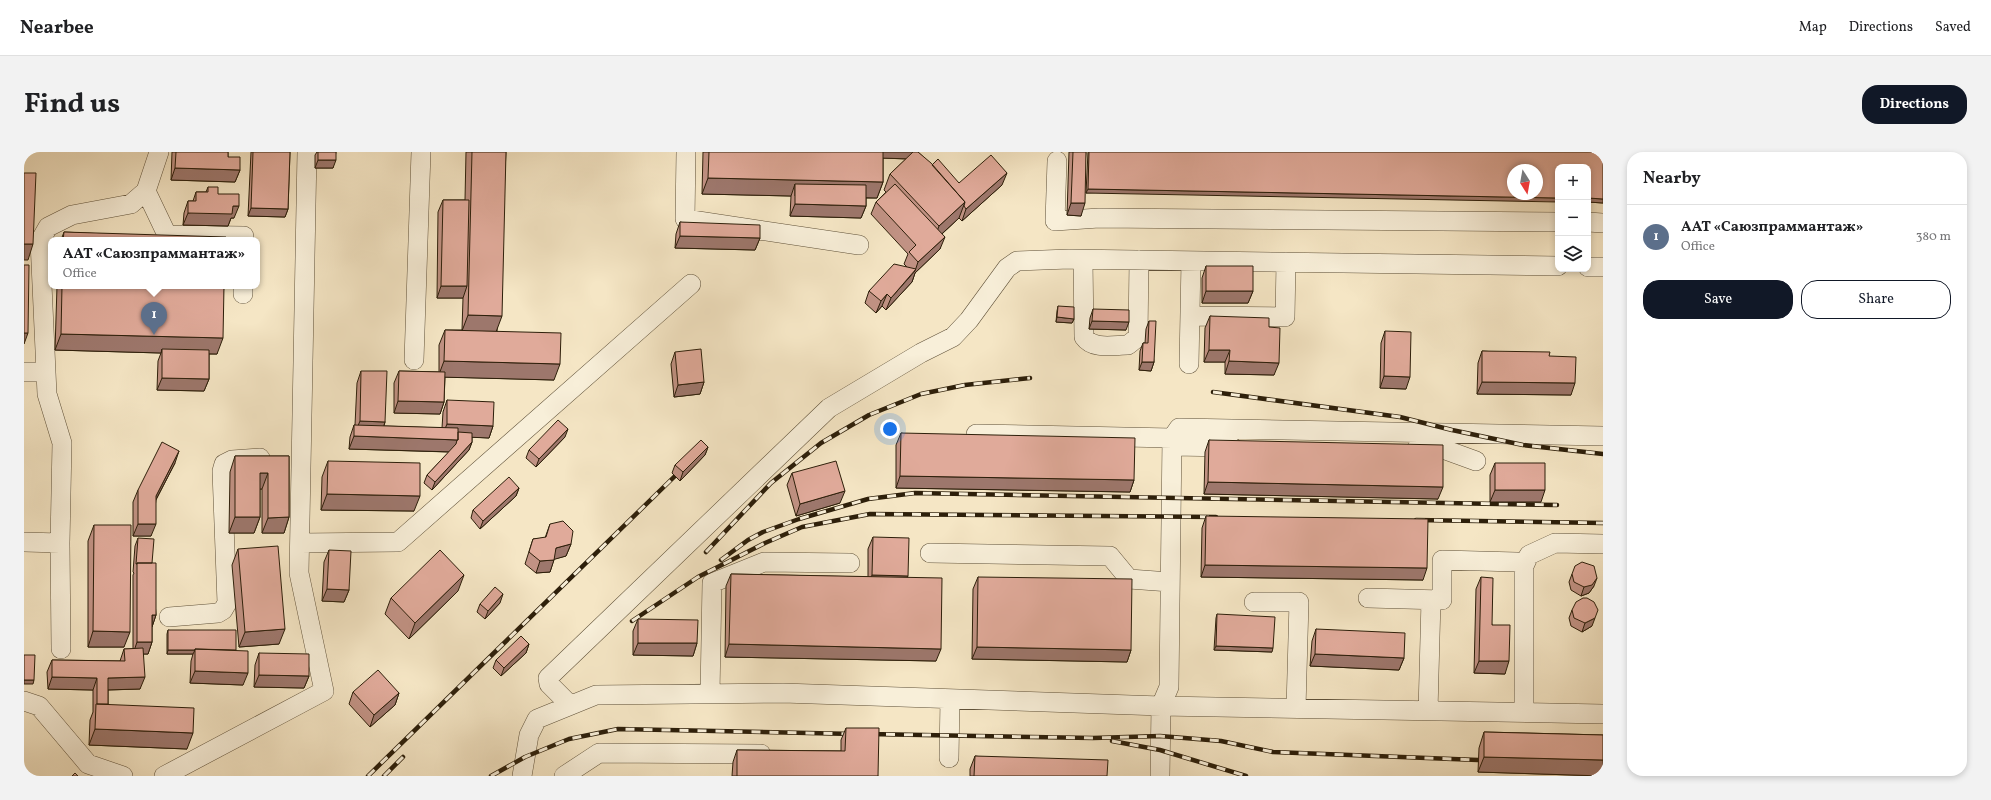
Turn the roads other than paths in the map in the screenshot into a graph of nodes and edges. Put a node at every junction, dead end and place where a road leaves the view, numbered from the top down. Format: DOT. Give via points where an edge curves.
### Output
graph roads {
  1 [pos="158,152"];
  2 [pos="307,152"];
  3 [pos="421,152"];
  4 [pos="686,152"];
  5 [pos="1057,161"];
  6 [pos="146,191"];
  7 [pos="1555,222"];
  8 [pos="1591,222"];
  9 [pos="1603,222"];
  10 [pos="244,237"];
  11 [pos="859,245"];
  12 [pos="1083,260"];
  13 [pos="1139,260"];
  14 [pos="1191,261"];
  15 [pos="1286,262"];
  16 [pos="1555,266"];
  17 [pos="1591,266"];
  18 [pos="1603,267"];
  19 [pos="691,284"];
  20 [pos="1190,316"];
  21 [pos="414,360"];
  22 [pos="1189,364"];
  23 [pos="24,372"];
  24 [pos="46,372"];
  25 [pos="958,434"];
  26 [pos="1603,436"];
  27 [pos="1172,442"];
  28 [pos="289,456"];
  29 [pos="1476,461"];
  30 [pos="24,542"];
  31 [pos="60,542"];
  32 [pos="300,543"];
  33 [pos="1603,544"];
  34 [pos="930,553"];
  35 [pos="850,563"];
  36 [pos="1524,566"];
  37 [pos="1170,582"];
  38 [pos="1368,598"];
  39 [pos="1431,600"];
  40 [pos="1254,602"];
  41 [pos="169,617"];
  42 [pos="61,649"];
  43 [pos="710,694"];
  44 [pos="950,698"];
  45 [pos="24,701"];
  46 [pos="570,706"];
  47 [pos="1161,706"];
  48 [pos="1296,708"];
  49 [pos="1428,711"];
  50 [pos="1524,712"];
  51 [pos="1603,714"];
  52 [pos="777,754"];
  53 [pos="948,758"];
  54 [pos="123,776"];
  55 [pos="164,776"];
  56 [pos="522,776"];
  57 [pos="564,776"];
  58 [pos="1160,776"];
  1 -- 6 [label="lane"];
  2 -- 28 [label="lane"];
  3 -- 21 [label="lane"];
  4 -- 11 [label="lane" via="685,219"];
  5 -- 7 [label="lane" via="1056,221 1099,218"];
  6 -- 10 [label="lane" via="167,235"];
  6 -- 24 [label="lane" via="131,204 72,215 48,227 40,241"];
  8 -- 9 [label="lane"];
  12 -- 13 [label="lane"];
  12 -- 13 [label="lane" via="1084,337 1094,346 1128,345 1138,337"];
  12 -- 46 [label="lane" via="1017,261 1007,268 969,320 953,337 921,353 829,408 548,678 549,684"];
  13 -- 14 [label="lane"];
  14 -- 15 [label="lane"];
  14 -- 20 [label="lane"];
  15 -- 16 [label="lane"];
  15 -- 20 [label="lane" via="1285,317"];
  17 -- 18 [label="lane"];
  19 -- 32 [label="lane" via="398,542"];
  20 -- 22 [label="lane"];
  23 -- 24 [label="lane"];
  24 -- 31 [label="lane" via="47,394 62,443"];
  25 -- 27 [label="lane"];
  26 -- 27 [label="lane" via="1179,428"];
  27 -- 29 [label="lane" via="1255,447 1443,449"];
  27 -- 37 [label="lane"];
  28 -- 32 [label="lane"];
  28 -- 41 [label="lane" via="232,460 224,464 222,471 227,603 224,610 218,613"];
  30 -- 31 [label="lane"];
  31 -- 42 [label="lane"];
  32 -- 55 [label="lane" via="300,572 324,691"];
  33 -- 36 [label="lane" via="1555,543 1529,555"];
  34 -- 37 [label="lane" via="1110,556 1129,579"];
  35 -- 43 [label="lane" via="764,562 712,583"];
  36 -- 39 [label="lane" via="1517,562 1442,560 1442,600"];
  36 -- 50 [label="lane"];
  37 -- 47 [label="lane" via="1169,687"];
  38 -- 39 [label="lane"];
  39 -- 49 [label="lane"];
  40 -- 48 [label="lane" via="1299,602"];
  43 -- 44 [label="lane" via="783,693"];
  43 -- 46 [label="lane" via="596,695"];
  44 -- 47 [label="lane"];
  44 -- 53 [label="lane"];
  45 -- 54 [label="lane" via="38,706 88,764"];
  46 -- 56 [label="lane" via="537,719 529,735"];
  47 -- 48 [label="lane"];
  47 -- 58 [label="lane"];
  48 -- 49 [label="lane"];
  49 -- 50 [label="lane"];
  50 -- 51 [label="lane"];
  52 -- 57 [label="lane" via="599,753"];
}
